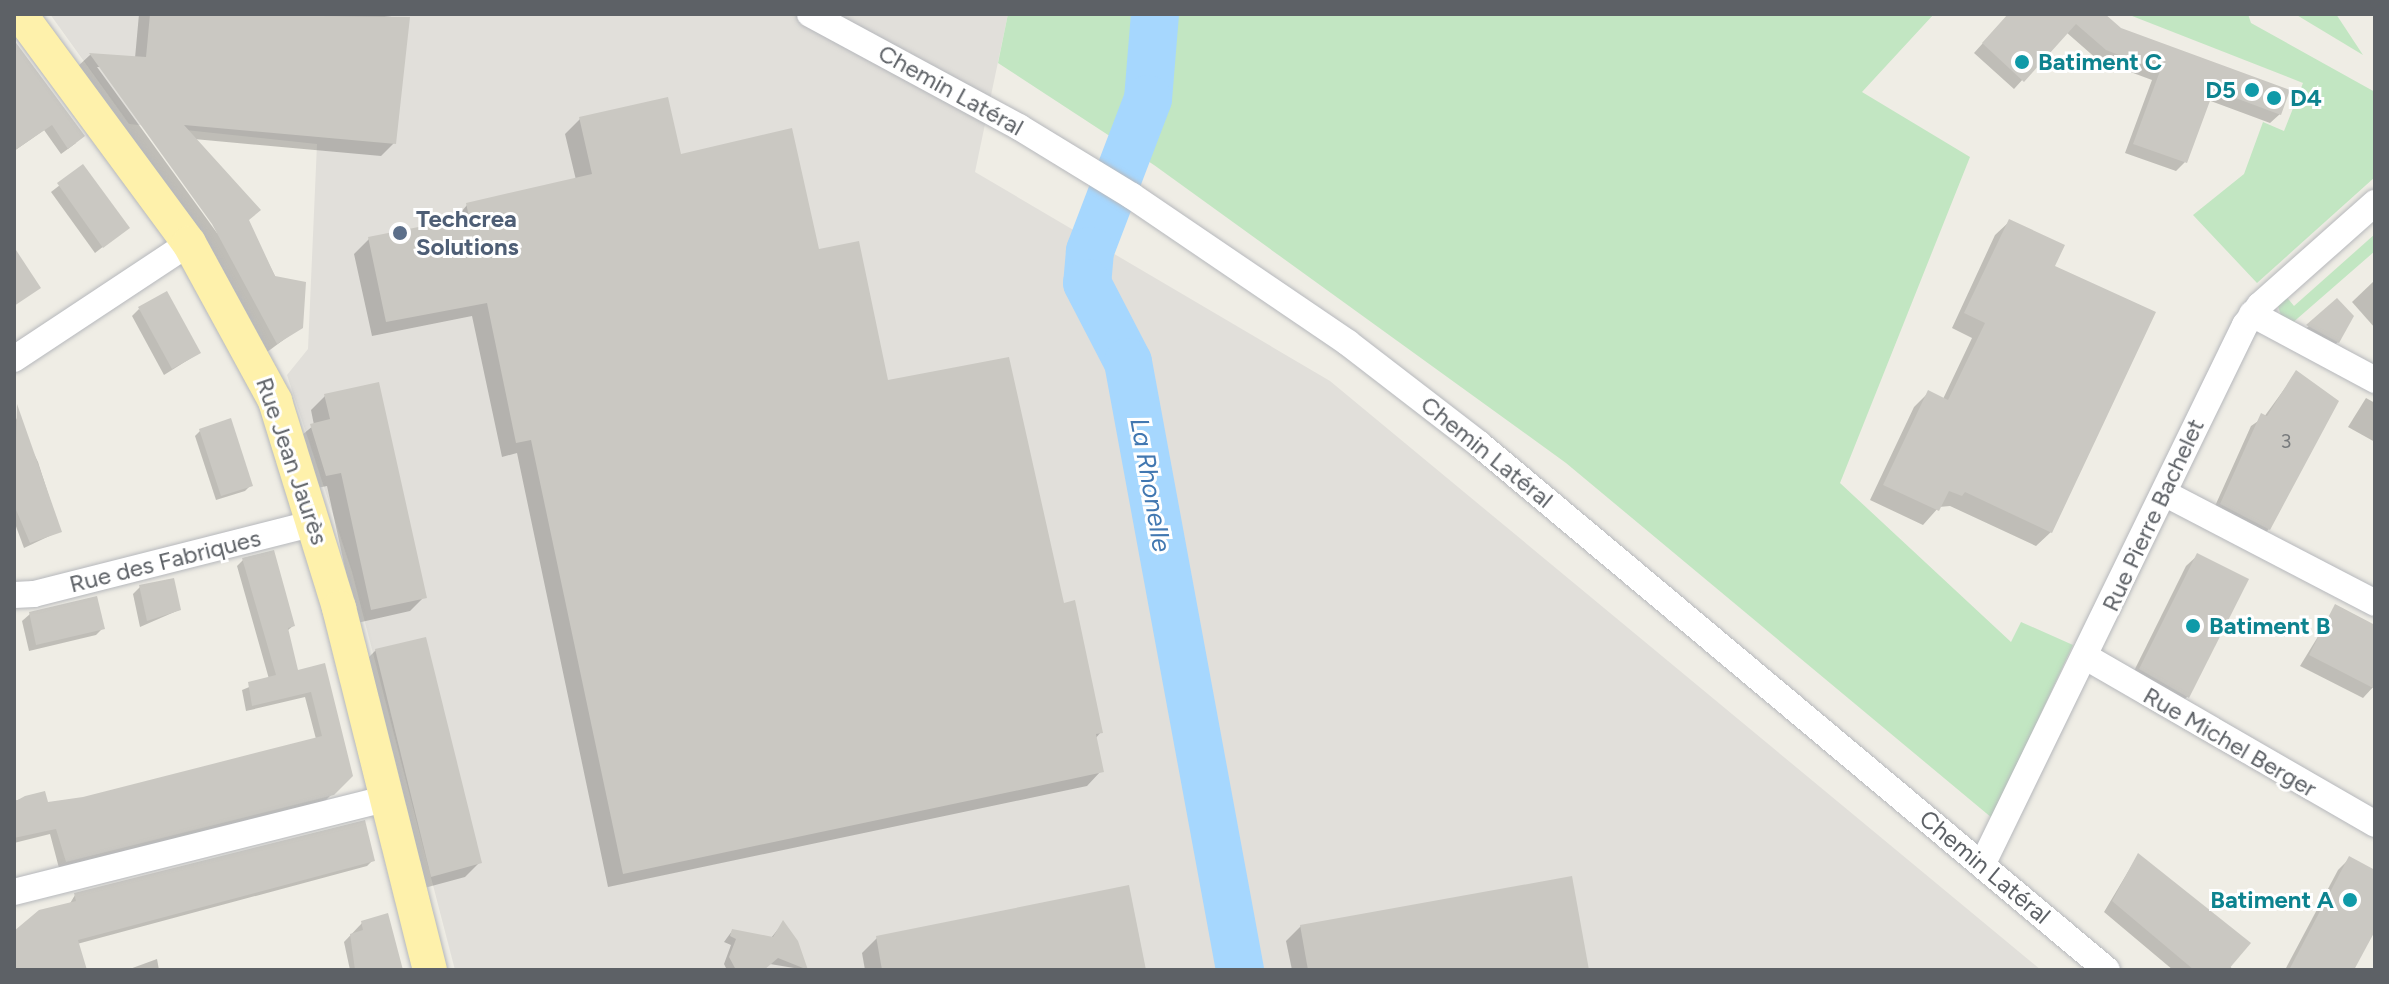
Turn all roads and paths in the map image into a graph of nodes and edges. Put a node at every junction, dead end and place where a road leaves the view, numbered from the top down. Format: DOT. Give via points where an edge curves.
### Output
graph roads {
  1 [pos="20,14"];
  2 [pos="810,14"];
  3 [pos="2375,203"];
  4 [pos="189,243"];
  5 [pos="2252,314"];
  6 [pos="14,359"];
  7 [pos="2375,380"];
  8 [pos="2164,493"];
  9 [pos="315,523"];
  10 [pos="14,595"];
  11 [pos="2375,603"];
  12 [pos="2086,657"];
  13 [pos="387,798"];
  14 [pos="2375,824"];
  15 [pos="1982,865"];
  16 [pos="14,892"];
  17 [pos="430,970"];
  18 [pos="2107,970"];
  1 -- 4 [label="main road, Rue Jean Jaurès"];
  2 -- 15 [label="street, Chemin Latéral" via="1065,155 1279,293 1479,444"];
  3 -- 5 [label="street, Rue Pierre Bachelet"];
  4 -- 6 [label="street"];
  4 -- 9 [label="main road, Rue Jean Jaurès" via="265,379"];
  5 -- 7 [label="street"];
  5 -- 8 [label="street, Rue Pierre Bachelet"];
  8 -- 11 [label="street"];
  8 -- 12 [label="street, Rue Pierre Bachelet"];
  9 -- 10 [label="street, Rue des Fabriques"];
  9 -- 13 [label="main road, Rue Jean Jaurès"];
  12 -- 14 [label="street, Rue Michel Berger"];
  12 -- 15 [label="street, Rue Pierre Bachelet"];
  13 -- 16 [label="street"];
  13 -- 17 [label="main road, Rue Jean Jaurès"];
  15 -- 18 [label="street, Chemin Latéral"];
}
